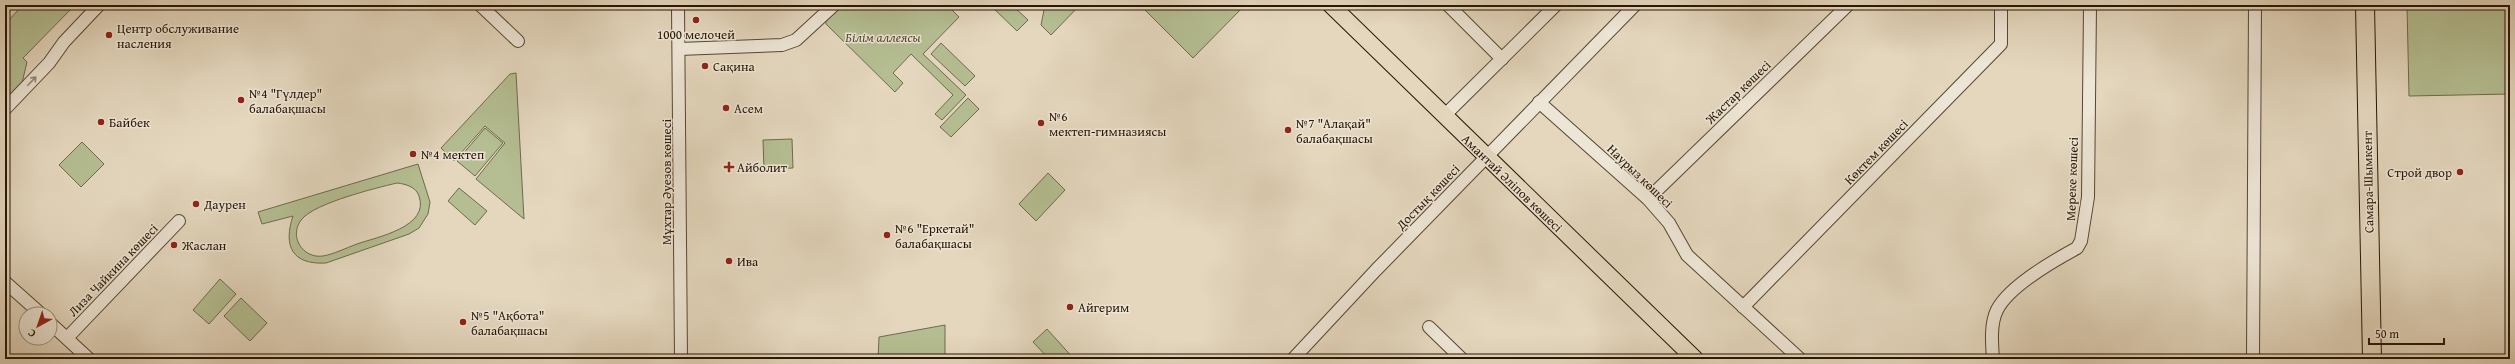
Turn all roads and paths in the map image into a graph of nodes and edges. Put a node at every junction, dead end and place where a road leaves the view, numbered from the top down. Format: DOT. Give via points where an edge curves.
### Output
graph roads {
  1 [pos="99,5"];
  2 [pos="480,5"];
  3 [pos="678,5"];
  4 [pos="834,5"];
  5 [pos="1331,5"];
  6 [pos="1448,5"];
  7 [pos="1556,5"];
  8 [pos="1635,5"];
  9 [pos="1848,5"];
  10 [pos="2001,5"];
  11 [pos="2090,5"];
  12 [pos="2255,5"];
  13 [pos="2365,5"];
  14 [pos="518,41"];
  15 [pos="679,49"];
  16 [pos="1502,59"];
  17 [pos="1539,102"];
  18 [pos="5,109"];
  19 [pos="1444,116"];
  20 [pos="1486,157"];
  21 [pos="1648,199"];
  22 [pos="179,221"];
  23 [pos="5,282"];
  24 [pos="31,306"];
  25 [pos="1743,307"];
  26 [pos="1429,327"];
  27 [pos="58,330"];
  28 [pos="67,338"];
  29 [pos="89,359"];
  30 [pos="680,359"];
  31 [pos="1293,359"];
  32 [pos="1462,359"];
  33 [pos="1695,359"];
  34 [pos="1800,359"];
  35 [pos="1993,359"];
  36 [pos="2253,359"];
  37 [pos="2372,359"];
  18 -- 1 [label="street, one-way" via="49,64 64,42"];
  2 -- 14 [label="street"];
  3 -- 15 [label="street, Мұхтар Әуезов көшесі"];
  4 -- 15 [label="street" via="796,40 782,45"];
  5 -- 19 [label="main road, Амантай Әліпов көшесі"];
  6 -- 16 [label="street"];
  7 -- 16 [label="street"];
  8 -- 17 [label="street, Достық көшесі"];
  9 -- 21 [label="street, Жастар көшесі"];
  10 -- 25 [label="street, Көктем көшесі" via="2001,44"];
  11 -- 35 [label="street, Мереке көшесі" via="2088,198 2081,241 2077,248 2025,281 2003,300 1992,324"];
  12 -- 36 [label="street"];
  13 -- 37 [label="highway, Самара-Шымкент"];
  15 -- 30 [label="street, Мұхтар Әуезов көшесі"];
  16 -- 19 [label="street"];
  17 -- 20 [label="street, Достық көшесі"];
  17 -- 21 [label="street, Наурыз көшесі"];
  19 -- 20 [label="main road, Амантай Әліпов көшесі"];
  20 -- 31 [label="street, Достық көшесі"];
  20 -- 33 [label="main road, Амантай Әліпов көшесі"];
  21 -- 25 [label="street, Наурыз көшесі" via="1669,223 1686,255"];
  22 -- 28 [label="street, Лиза Чайкина көшесі"];
  23 -- 24 [label="street"];
  25 -- 34 [label="street, Наурыз көшесі"];
  26 -- 32 [label="street"];
  27 -- 28 [label="street"];
  28 -- 29 [label="street"];
}
